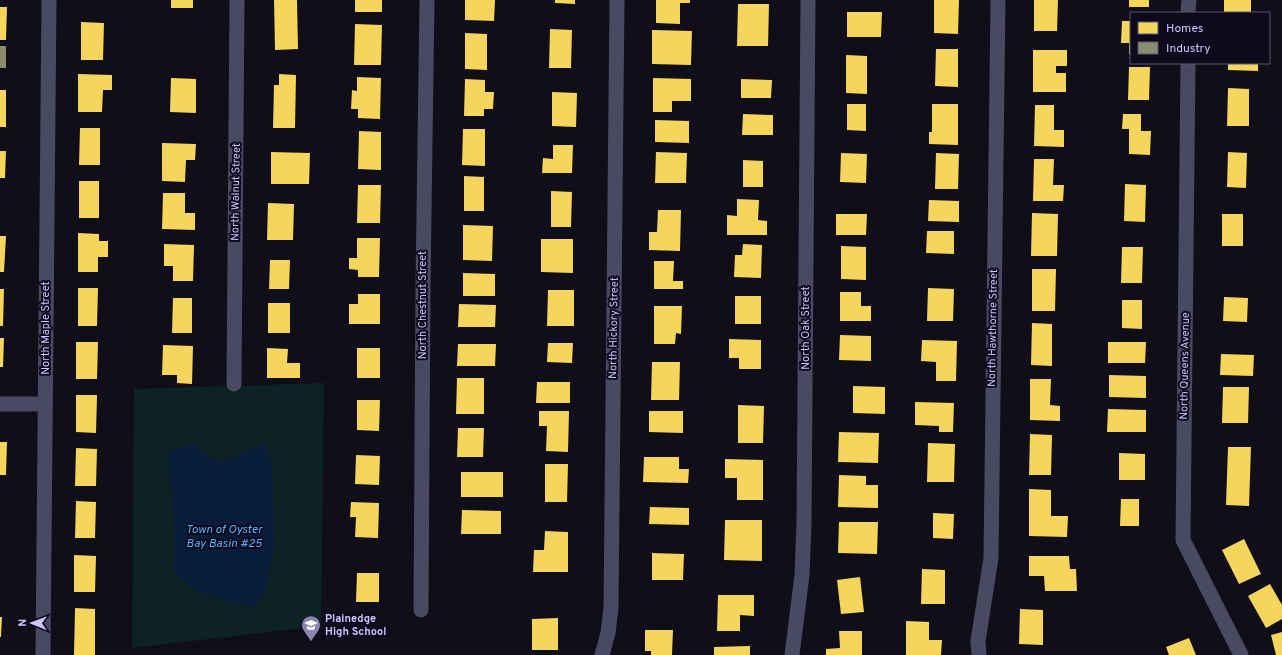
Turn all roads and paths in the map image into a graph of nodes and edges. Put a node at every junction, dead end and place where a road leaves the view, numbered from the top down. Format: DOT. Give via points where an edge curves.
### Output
graph roads {
  1 [pos="49,0"];
  2 [pos="237,0"];
  3 [pos="427,0"];
  4 [pos="617,0"];
  5 [pos="808,0"];
  6 [pos="998,0"];
  7 [pos="1189,0"];
  8 [pos="1188,12"];
  9 [pos="1188,64"];
  10 [pos="234,384"];
  11 [pos="0,404"];
  12 [pos="45,404"];
  13 [pos="421,610"];
  14 [pos="43,655"];
  15 [pos="602,655"];
  16 [pos="792,655"];
  17 [pos="979,655"];
  18 [pos="1240,655"];
  1 -- 12 [label="street, North Maple Street"];
  2 -- 10 [label="street, North Walnut Street"];
  3 -- 13 [label="street, North Chestnut Street" via="422,293"];
  4 -- 15 [label="street, North Hickory Street" via="611,608"];
  5 -- 16 [label="street, North Oak Street" via="804,523 802,575"];
  6 -- 17 [label="street, North Hawthorne Street" via="990,558 978,640"];
  7 -- 8 [label="street"];
  9 -- 18 [label="street, North Queens Avenue" via="1183,540"];
  11 -- 12 [label="street"];
  12 -- 14 [label="street, North Maple Street"];
}
